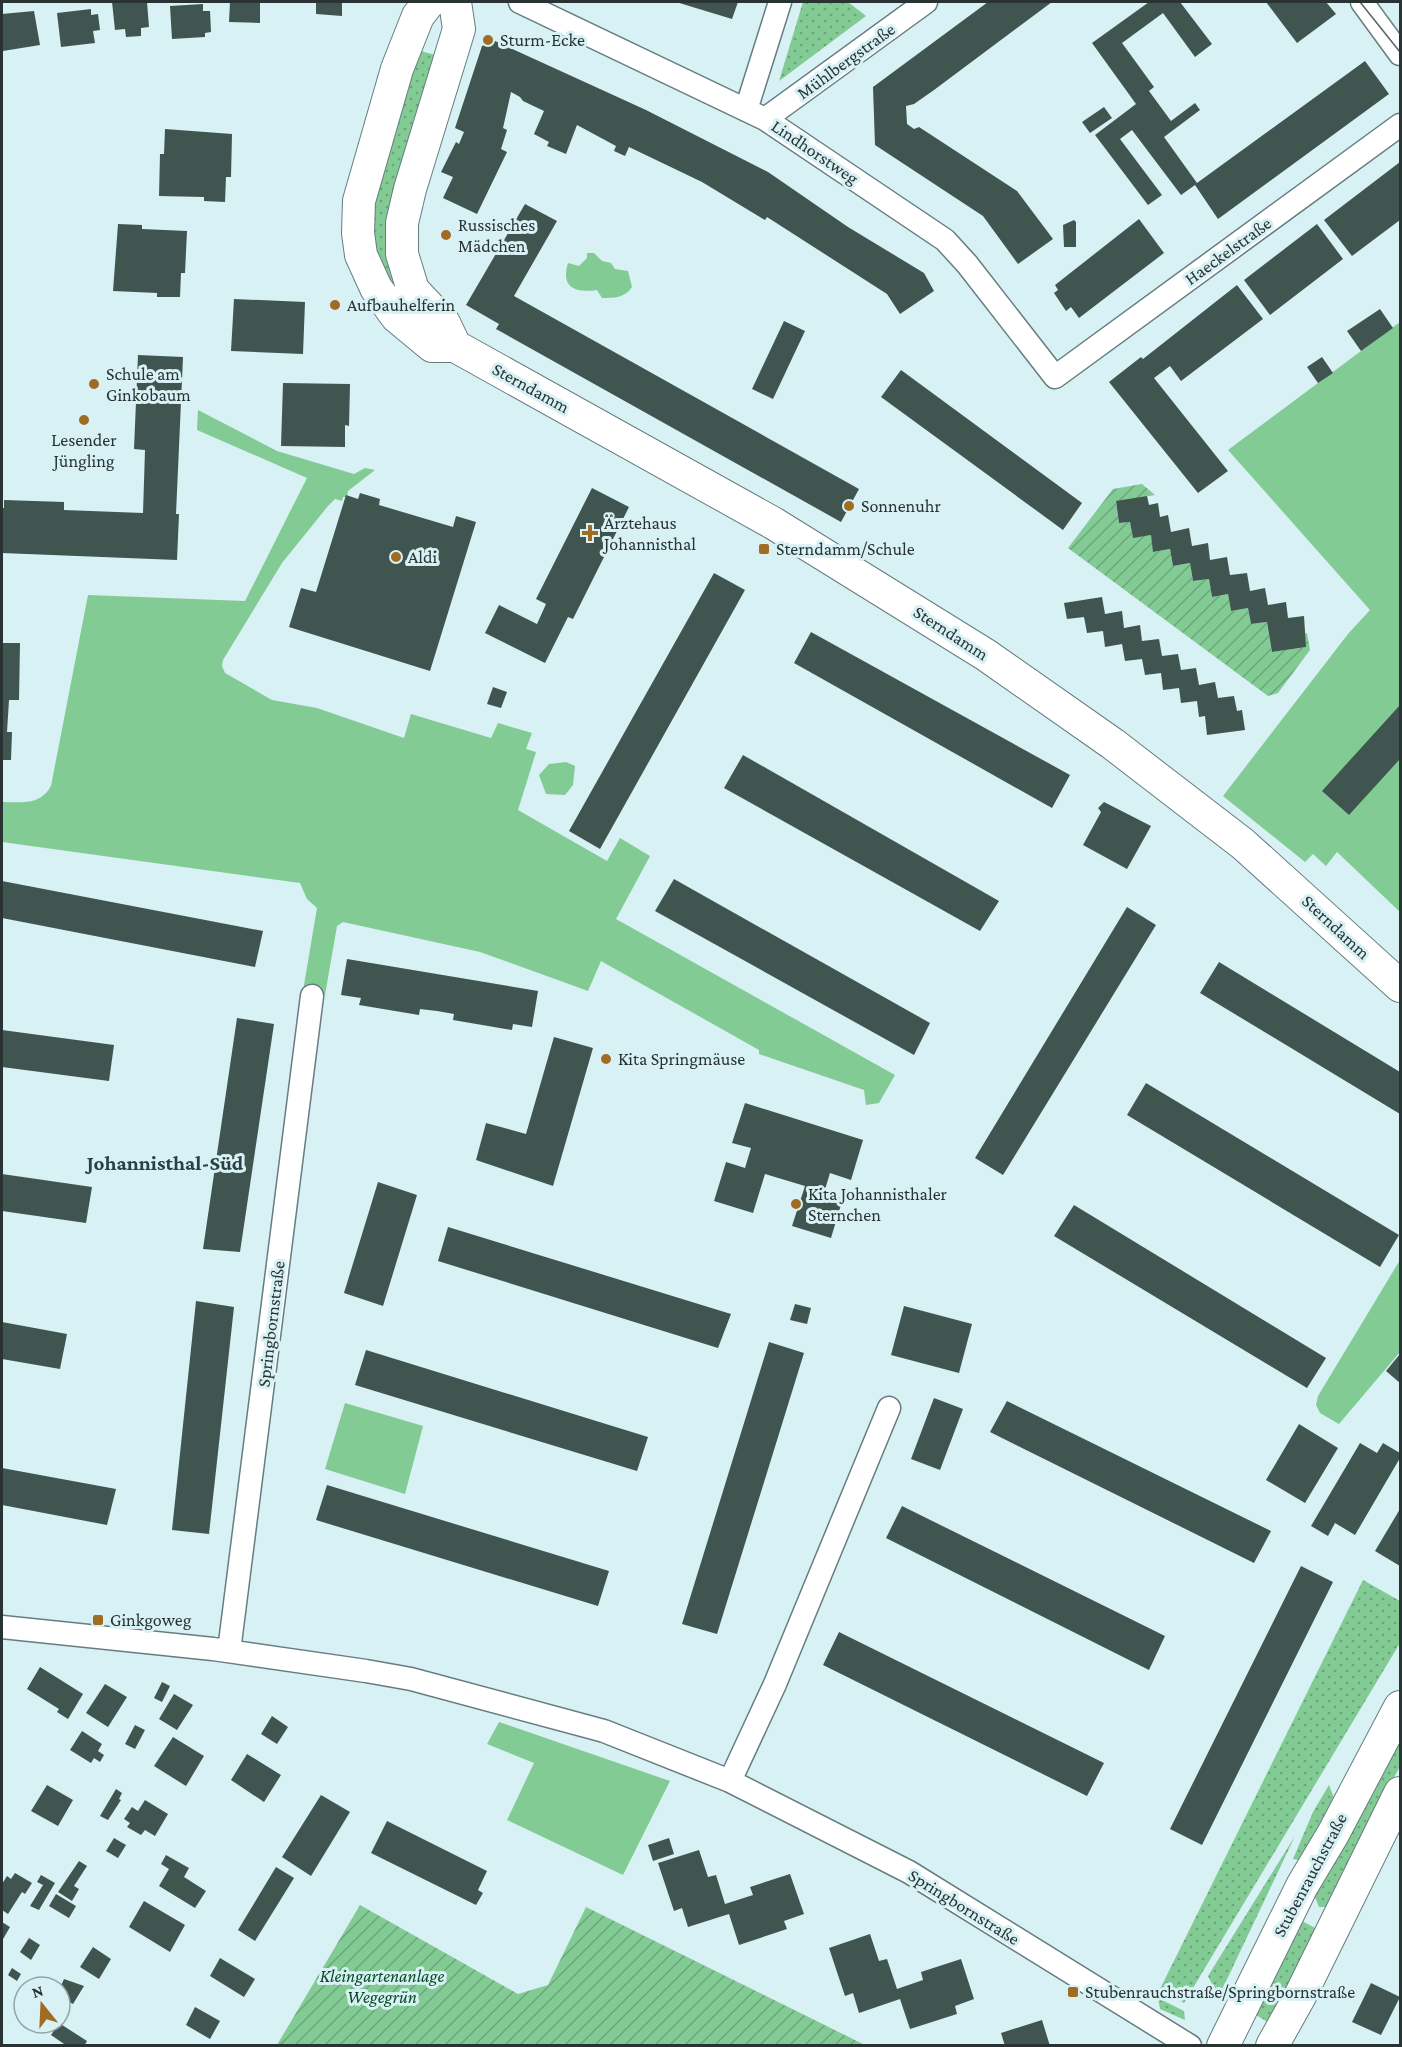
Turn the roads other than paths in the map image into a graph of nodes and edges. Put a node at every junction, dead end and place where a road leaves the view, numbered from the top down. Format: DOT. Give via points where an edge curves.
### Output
graph roads {
  1 [pos="429,2"];
  2 [pos="455,2"];
  3 [pos="520,2"];
  4 [pos="780,2"];
  5 [pos="926,2"];
  6 [pos="1362,2"];
  7 [pos="1401,54"];
  8 [pos="756,115"];
  9 [pos="1401,124"];
  10 [pos="455,346"];
  11 [pos="1055,376"];
  12 [pos="1401,986"];
  13 [pos="312,996"];
  14 [pos="889,1408"];
  15 [pos="2,1627"];
  16 [pos="229,1651"];
  17 [pos="1401,1707"];
  18 [pos="730,1781"];
  19 [pos="1401,1793"];
  20 [pos="1190,2046"];
  21 [pos="1223,2046"];
  22 [pos="1272,2046"];
  1 -- 10 [label="street, Sterndamm" via="418,16 397,69 359,201 358,233 360,255 376,288 397,317 432,346"];
  2 -- 10 [label="street" via="459,29 402,223 402,254 413,290 444,323"];
  3 -- 8 [label="street, Lindhorstweg"];
  4 -- 8 [label="street"];
  5 -- 8 [label="street, Mühlbergstraße"];
  6 -- 7 [label="street"];
  8 -- 11 [label="street, Lindhorstweg" via="950,244"];
  9 -- 11 [label="street, Haeckelstraße"];
  10 -- 12 [label="street, Sterndamm" via="782,528 986,655 1113,744 1243,844"];
  13 -- 16 [label="street, Springbornstraße"];
  14 -- 18 [label="street" via="775,1684"];
  15 -- 16 [label="street, Springbornstraße"];
  16 -- 18 [label="street, Springbornstraße" via="366,1671 488,1698 604,1731"];
  17 -- 21 [label="street, Stubenrauchstraße" via="1302,1886"];
  18 -- 20 [label="street, Springbornstraße" via="909,1872"];
  19 -- 22 [label="street"];
}
